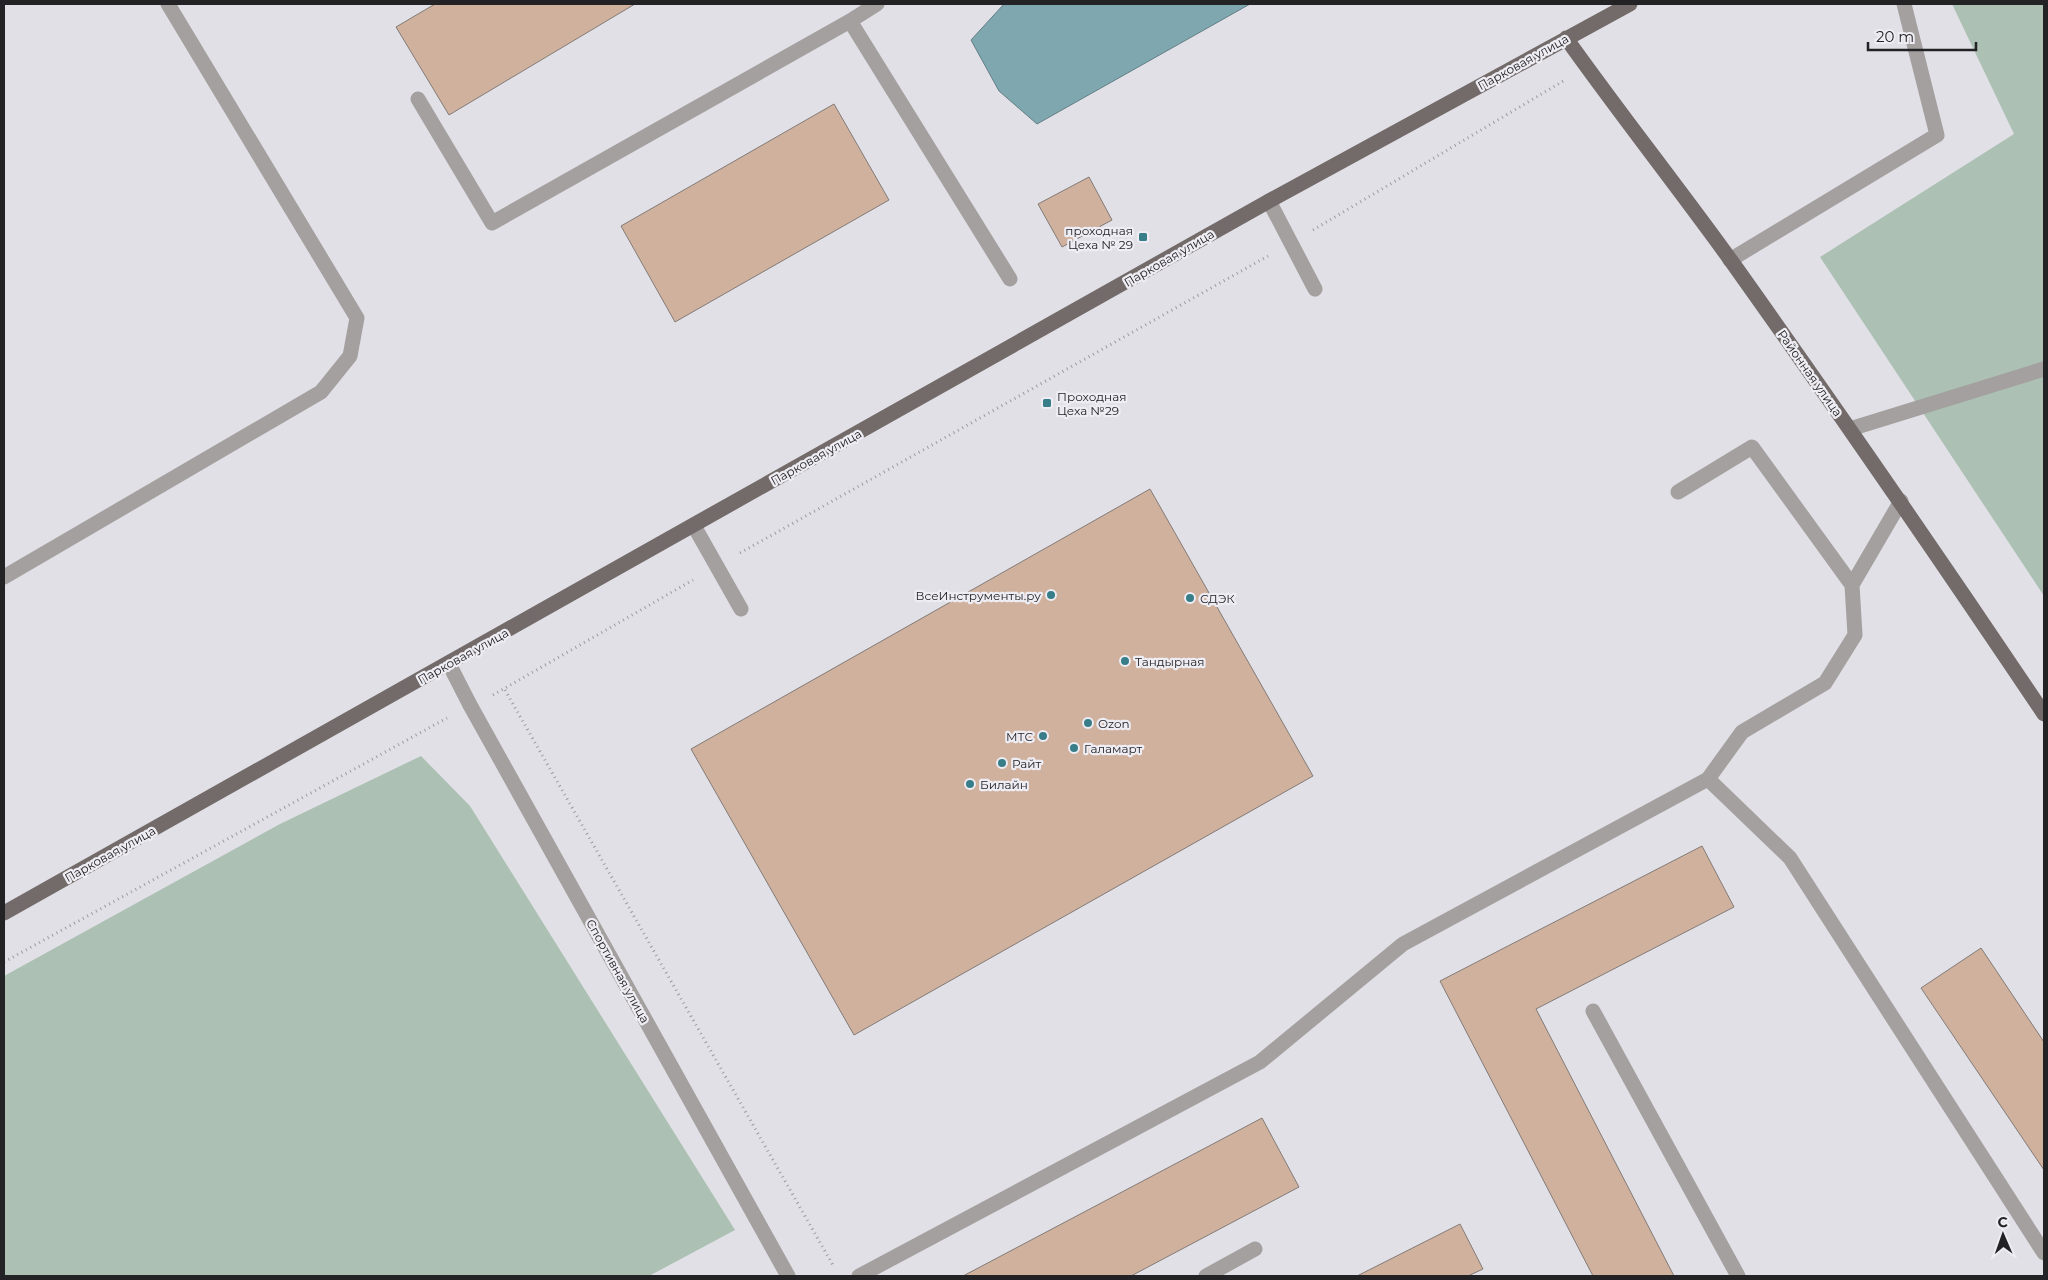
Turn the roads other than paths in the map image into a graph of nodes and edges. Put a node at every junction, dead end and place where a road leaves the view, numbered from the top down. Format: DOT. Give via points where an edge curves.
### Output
graph roads {
  1 [pos="168,4"];
  2 [pos="877,4"];
  3 [pos="1630,4"];
  4 [pos="1904,4"];
  5 [pos="850,21"];
  6 [pos="1566,38"];
  7 [pos="418,99"];
  8 [pos="1269,201"];
  9 [pos="1730,260"];
  10 [pos="1010,279"];
  11 [pos="1315,289"];
  12 [pos="2044,369"];
  13 [pos="1850,429"];
  14 [pos="1678,492"];
  15 [pos="1901,501"];
  16 [pos="694,526"];
  17 [pos="4,577"];
  18 [pos="1852,586"];
  19 [pos="741,609"];
  20 [pos="449,664"];
  21 [pos="2044,714"];
  22 [pos="1708,779"];
  23 [pos="4,913"];
  24 [pos="1593,1011"];
  25 [pos="1255,1250"];
  26 [pos="2044,1253"];
  27 [pos="788,1276"];
  28 [pos="859,1276"];
  29 [pos="1206,1276"];
  30 [pos="1738,1276"];
  1 -- 17 [label="street" via="357,318 350,356 321,392"];
  2 -- 5 [label="street"];
  3 -- 6 [label="main road, Парковая улица"];
  4 -- 9 [label="street" via="1937,135"];
  5 -- 7 [label="street" via="492,224"];
  5 -- 10 [label="street"];
  6 -- 8 [label="main road, Парковая улица"];
  6 -- 9 [label="main road, Районная улица"];
  8 -- 11 [label="street"];
  8 -- 16 [label="main road, Парковая улица"];
  9 -- 13 [label="main road, Районная улица"];
  12 -- 13 [label="street"];
  13 -- 15 [label="main road, Районная улица"];
  14 -- 18 [label="street" via="1752,447"];
  15 -- 18 [label="street"];
  15 -- 21 [label="main road, Районная улица"];
  16 -- 19 [label="street"];
  16 -- 20 [label="main road, Парковая улица"];
  18 -- 22 [label="street" via="1855,635 1825,683 1742,732"];
  20 -- 23 [label="main road, Парковая улица"];
  20 -- 27 [label="street, Спортивная улица"];
  22 -- 26 [label="street" via="1790,858"];
  22 -- 28 [label="street" via="1403,944 1260,1062"];
  24 -- 30 [label="street"];
  25 -- 29 [label="street"];
}
